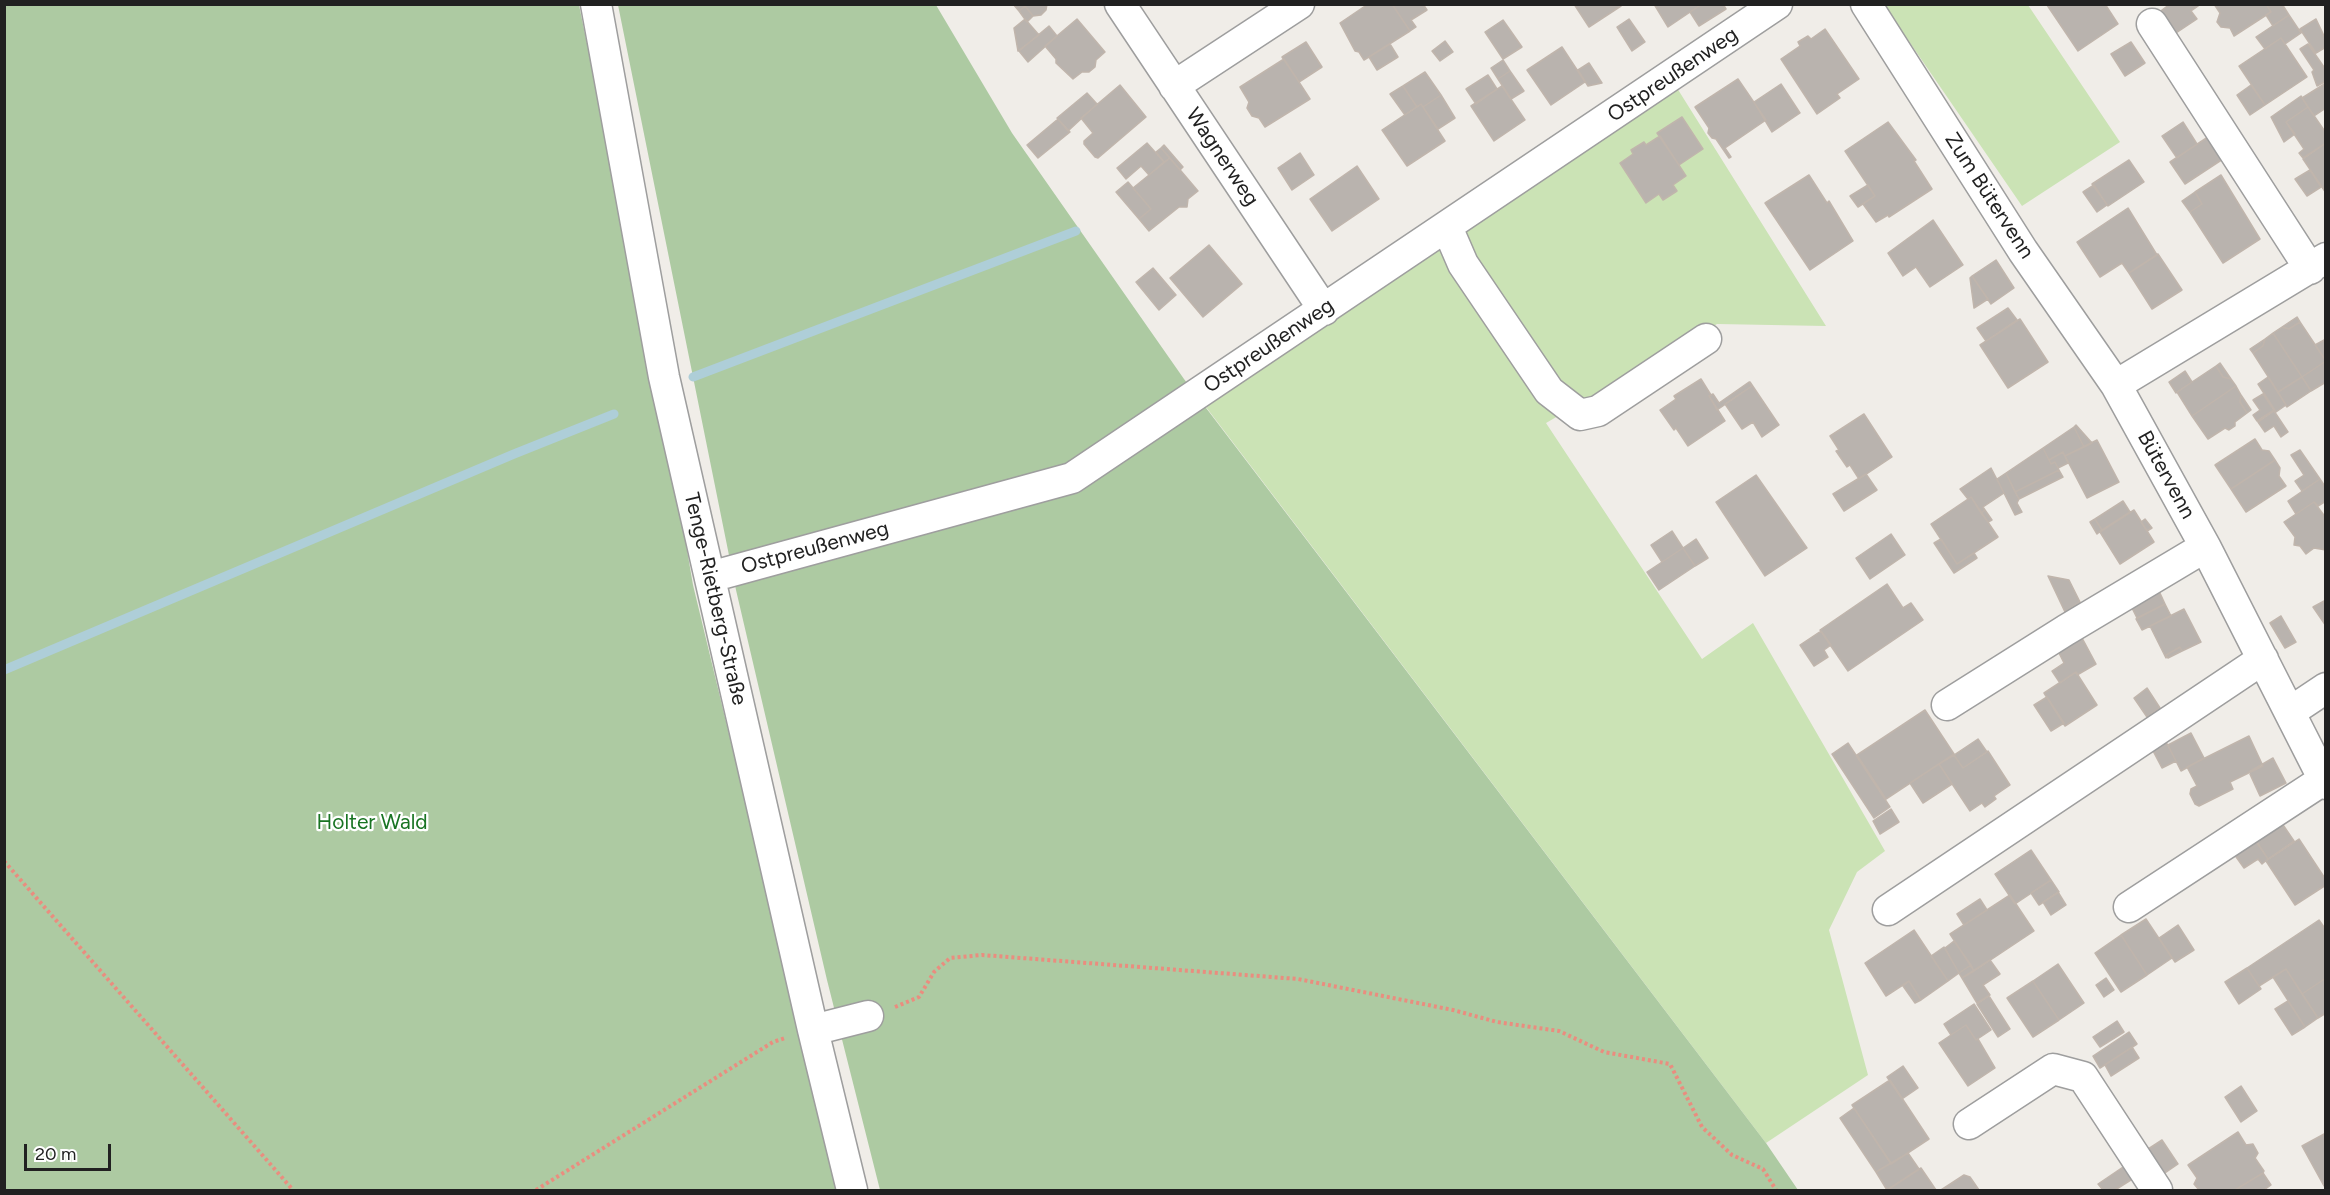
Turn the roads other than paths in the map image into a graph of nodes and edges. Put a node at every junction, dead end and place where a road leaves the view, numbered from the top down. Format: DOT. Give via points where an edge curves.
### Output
graph roads {
  1 [pos="596,4"];
  2 [pos="1120,4"];
  3 [pos="1299,4"];
  4 [pos="1777,4"];
  5 [pos="1866,4"];
  6 [pos="2152,24"];
  7 [pos="1174,86"];
  8 [pos="1447,227"];
  9 [pos="2318,263"];
  10 [pos="1324,310"];
  11 [pos="1706,339"];
  12 [pos="2116,385"];
  13 [pos="2205,547"];
  14 [pos="710,577"];
  15 [pos="2263,659"];
  16 [pos="2325,688"];
  17 [pos="1947,705"];
  18 [pos="2290,712"];
  19 [pos="2324,782"];
  20 [pos="2129,907"];
  21 [pos="1888,910"];
  22 [pos="868,1016"];
  23 [pos="813,1030"];
  24 [pos="1969,1124"];
  25 [pos="852,1191"];
  26 [pos="2157,1191"];
  1 -- 14 [label="street, Tenge-Rietberg-Straße" via="664,377"];
  2 -- 7 [label="street, Wagnerweg"];
  3 -- 7 [label="street"];
  4 -- 8 [label="street, Ostpreußenweg"];
  5 -- 12 [label="street, Zum Bütervenn" via="2023,251"];
  6 -- 9 [label="street"];
  7 -- 10 [label="street, Wagnerweg"];
  8 -- 10 [label="street, Ostpreußenweg"];
  8 -- 11 [label="street" via="1463,264 1549,391 1580,415 1598,411"];
  9 -- 12 [label="street"];
  10 -- 14 [label="street, Ostpreußenweg" via="1072,478"];
  12 -- 13 [label="street, Bütervenn"];
  13 -- 15 [label="street, Bütervenn"];
  13 -- 17 [label="street"];
  14 -- 23 [label="street, Tenge-Rietberg-Straße"];
  15 -- 18 [label="street, Bütervenn"];
  15 -- 21 [label="street"];
  16 -- 18 [label="street"];
  18 -- 19 [label="street, Bütervenn"];
  19 -- 20 [label="street"];
  22 -- 23 [label="street"];
  23 -- 25 [label="street, Tenge-Rietberg-Straße"];
  24 -- 26 [label="street" via="2053,1069 2083,1077"];
}
